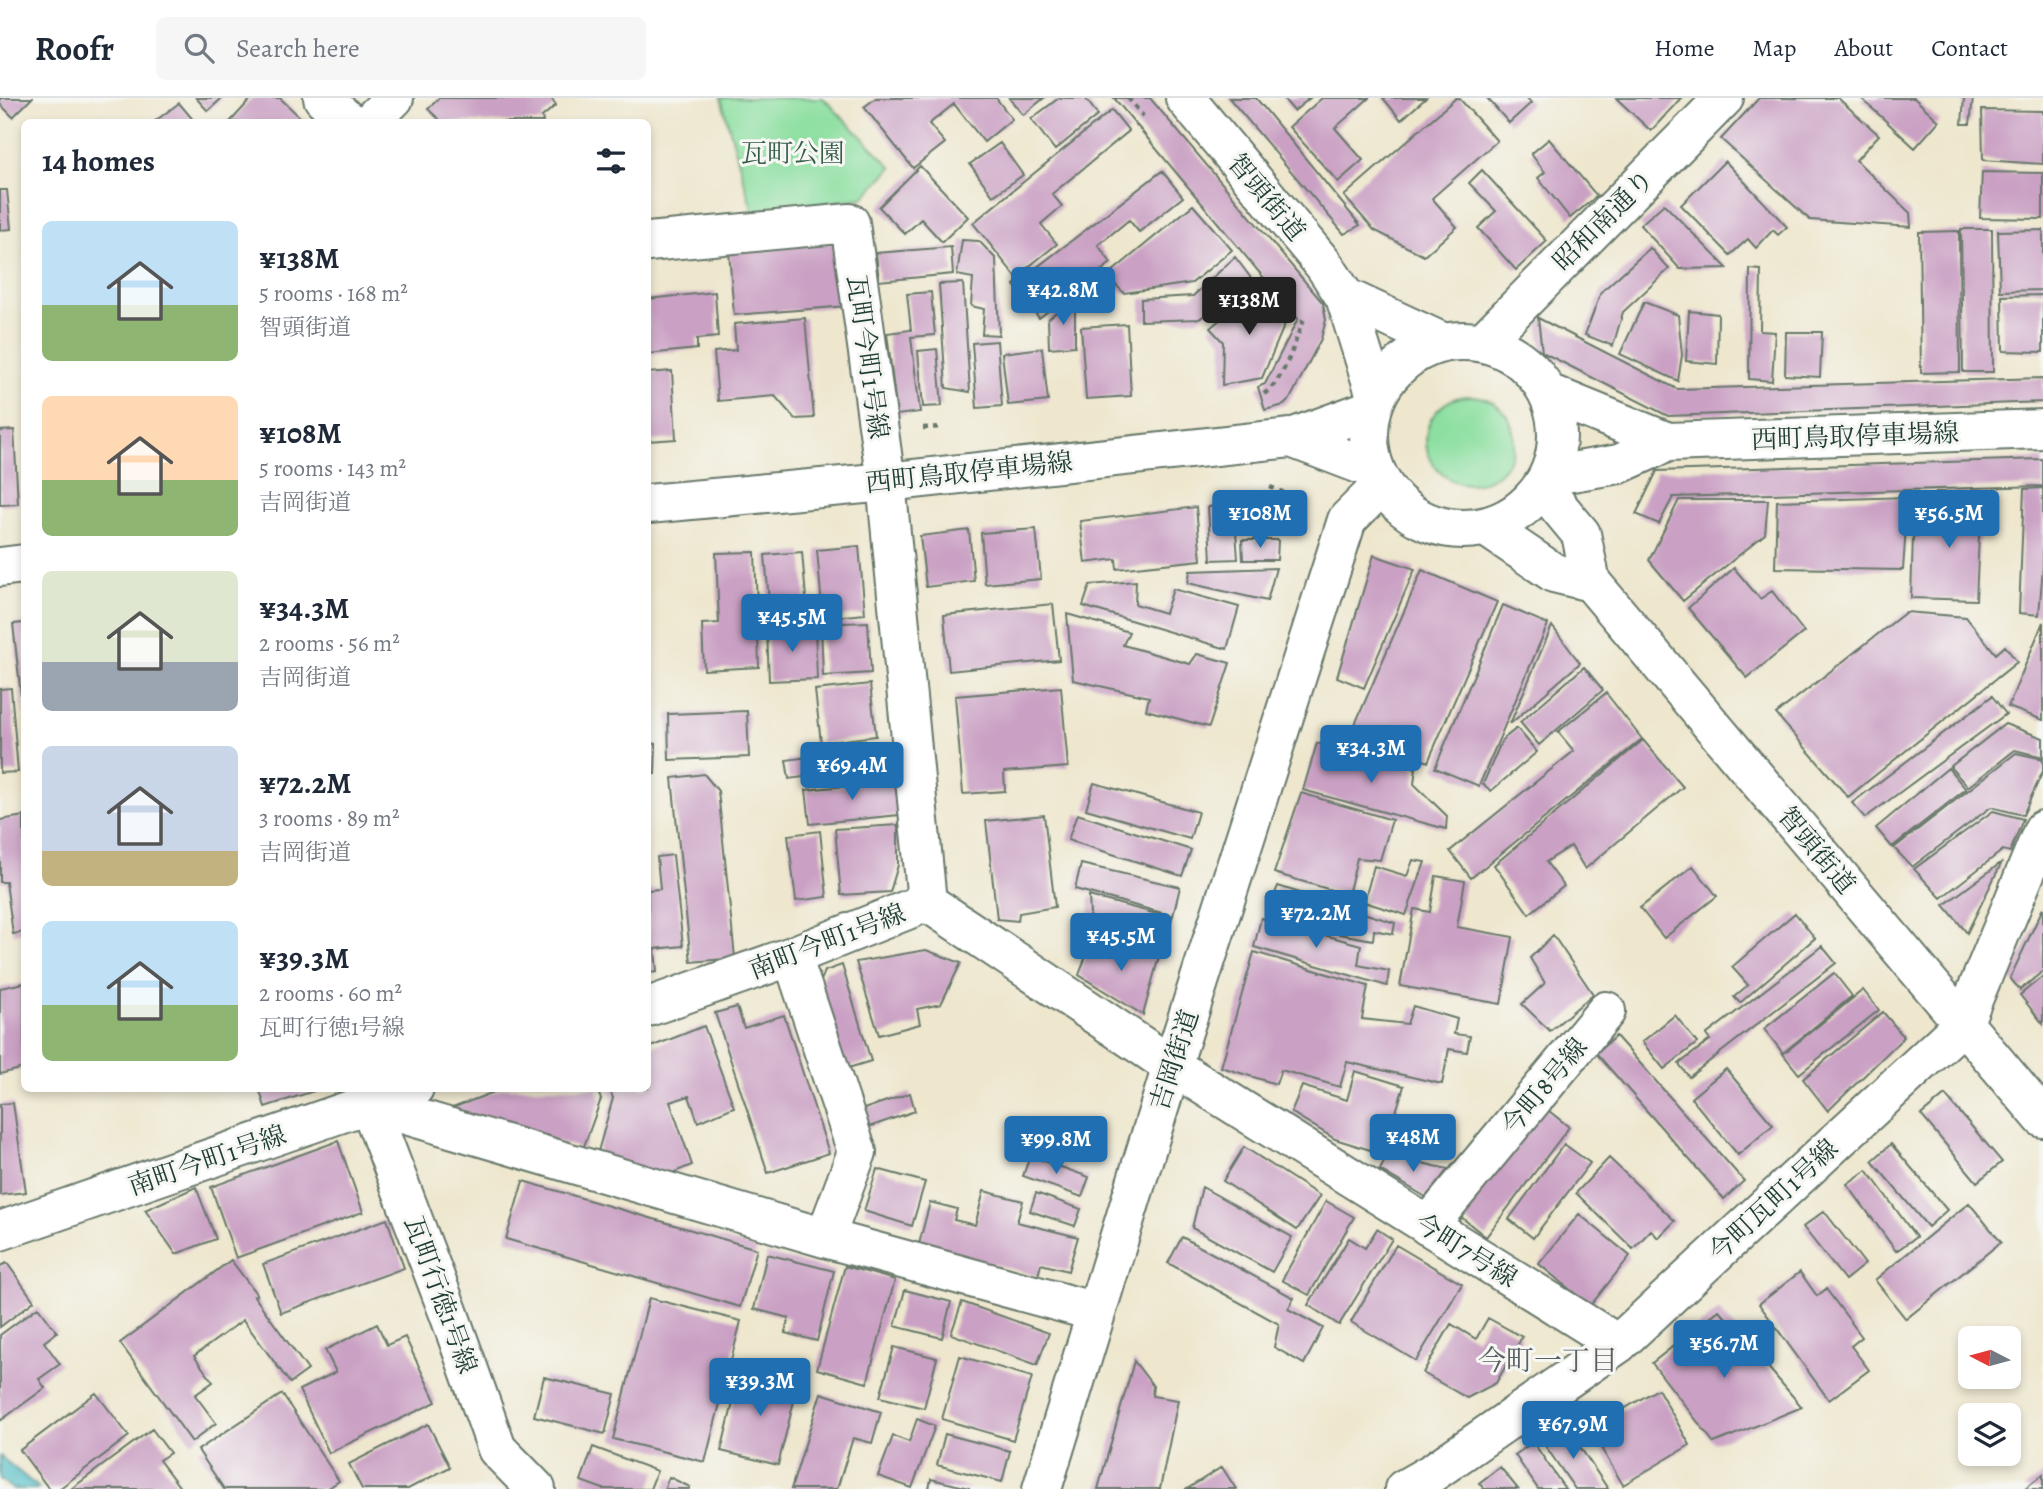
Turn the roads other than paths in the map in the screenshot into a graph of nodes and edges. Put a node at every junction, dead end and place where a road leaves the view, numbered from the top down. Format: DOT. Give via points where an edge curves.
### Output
graph roads {
  1 [pos="323,98"];
  2 [pos="394,98"];
  3 [pos="1185,98"];
  4 [pos="1724,98"];
  5 [pos="346,119"];
  6 [pos="373,119"];
  7 [pos="651,242"];
  8 [pos="1345,297"];
  9 [pos="1483,341"];
  10 [pos="1442,342"];
  11 [pos="1548,393"];
  12 [pos="1374,402"];
  13 [pos="2043,429"];
  14 [pos="1291,438"];
  15 [pos="1668,442"];
  16 [pos="1379,477"];
  17 [pos="1545,481"];
  18 [pos="886,482"];
  19 [pos="651,504"];
  20 [pos="1486,527"];
  21 [pos="21,564"];
  22 [pos="0,567"];
  23 [pos="1591,582"];
  24 [pos="2043,830"];
  25 [pos="927,902"];
  26 [pos="792,956"];
  27 [pos="651,1006"];
  28 [pos="1606,1012"];
  29 [pos="1963,1024"];
  30 [pos="1172,1066"];
  31 [pos="392,1092"];
  32 [pos="369,1096"];
  33 [pos="2043,1118"];
  34 [pos="1428,1226"];
  35 [pos="0,1231"];
  36 [pos="825,1238"];
  37 [pos="1096,1312"];
  38 [pos="1618,1344"];
  39 [pos="536,1489"];
  40 [pos="1042,1489"];
  41 [pos="1404,1489"];
  1 -- 5 [label="street"];
  2 -- 6 [label="street"];
  3 -- 8 [label="street, 智頭街道" via="1324,265"];
  4 -- 9 [label="street, 昭和南通り"];
  7 -- 18 [label="street, 瓦町今町1号線" via="850,223"];
  8 -- 10 [label="street"];
  8 -- 12 [label="street, 智頭街道"];
  9 -- 10 [label="street, 西町鳥取停車場線"];
  9 -- 11 [label="street, 西町鳥取停車場線" via="1509,352 1532,370"];
  10 -- 12 [label="street, 西町鳥取停車場線" via="1403,361"];
  11 -- 15 [label="street, 西町鳥取停車場線"];
  11 -- 17 [label="street, 西町鳥取停車場線" via="1558,434"];
  12 -- 14 [label="street, 西町鳥取停車場線"];
  12 -- 16 [label="street" via="1369,439"];
  13 -- 15 [label="street, 西町鳥取停車場線"];
  14 -- 16 [label="street, 西町鳥取停車場線"];
  14 -- 18 [label="street, 西町鳥取停車場線"];
  15 -- 17 [label="street, 西町鳥取停車場線" via="1619,464"];
  16 -- 20 [label="street, 西町鳥取停車場線" via="1402,508 1427,523 1456,529"];
  16 -- 30 [label="street, 吉岡街道" via="1348,520"];
  17 -- 20 [label="street, 西町鳥取停車場線" via="1527,505"];
  17 -- 23 [label="street, 智頭街道" via="1581,534"];
  18 -- 19 [label="street, 西町鳥取停車場線"];
  18 -- 25 [label="street, 瓦町今町1号線"];
  20 -- 23 [label="street" via="1554,573"];
  21 -- 22 [label="street"];
  23 -- 29 [label="street, 智頭街道"];
  24 -- 29 [label="street, 今町瓦町1号線"];
  25 -- 26 [label="street, 南町今町1号線"];
  25 -- 30 [label="street, 南町今町1号線"];
  26 -- 27 [label="street, 南町今町1号線"];
  26 -- 36 [label="street" via="857,1152"];
  28 -- 34 [label="street, 今町8号線"];
  29 -- 33 [label="street, 智頭街道"];
  29 -- 38 [label="street, 今町瓦町1号線"];
  30 -- 34 [label="street, 今町7号線"];
  30 -- 37 [label="street, 吉岡街道"];
  31 -- 32 [label="street, 南町今町1号線"];
  32 -- 35 [label="street, 南町今町1号線"];
  32 -- 36 [label="street"];
  32 -- 39 [label="street, 瓦町行徳1号線" via="497,1449"];
  34 -- 38 [label="street, 今町7号線"];
  36 -- 37 [label="street"];
  37 -- 40 [label="street, 吉岡街道"];
  38 -- 41 [label="street, 今町瓦町1号線"];
}
